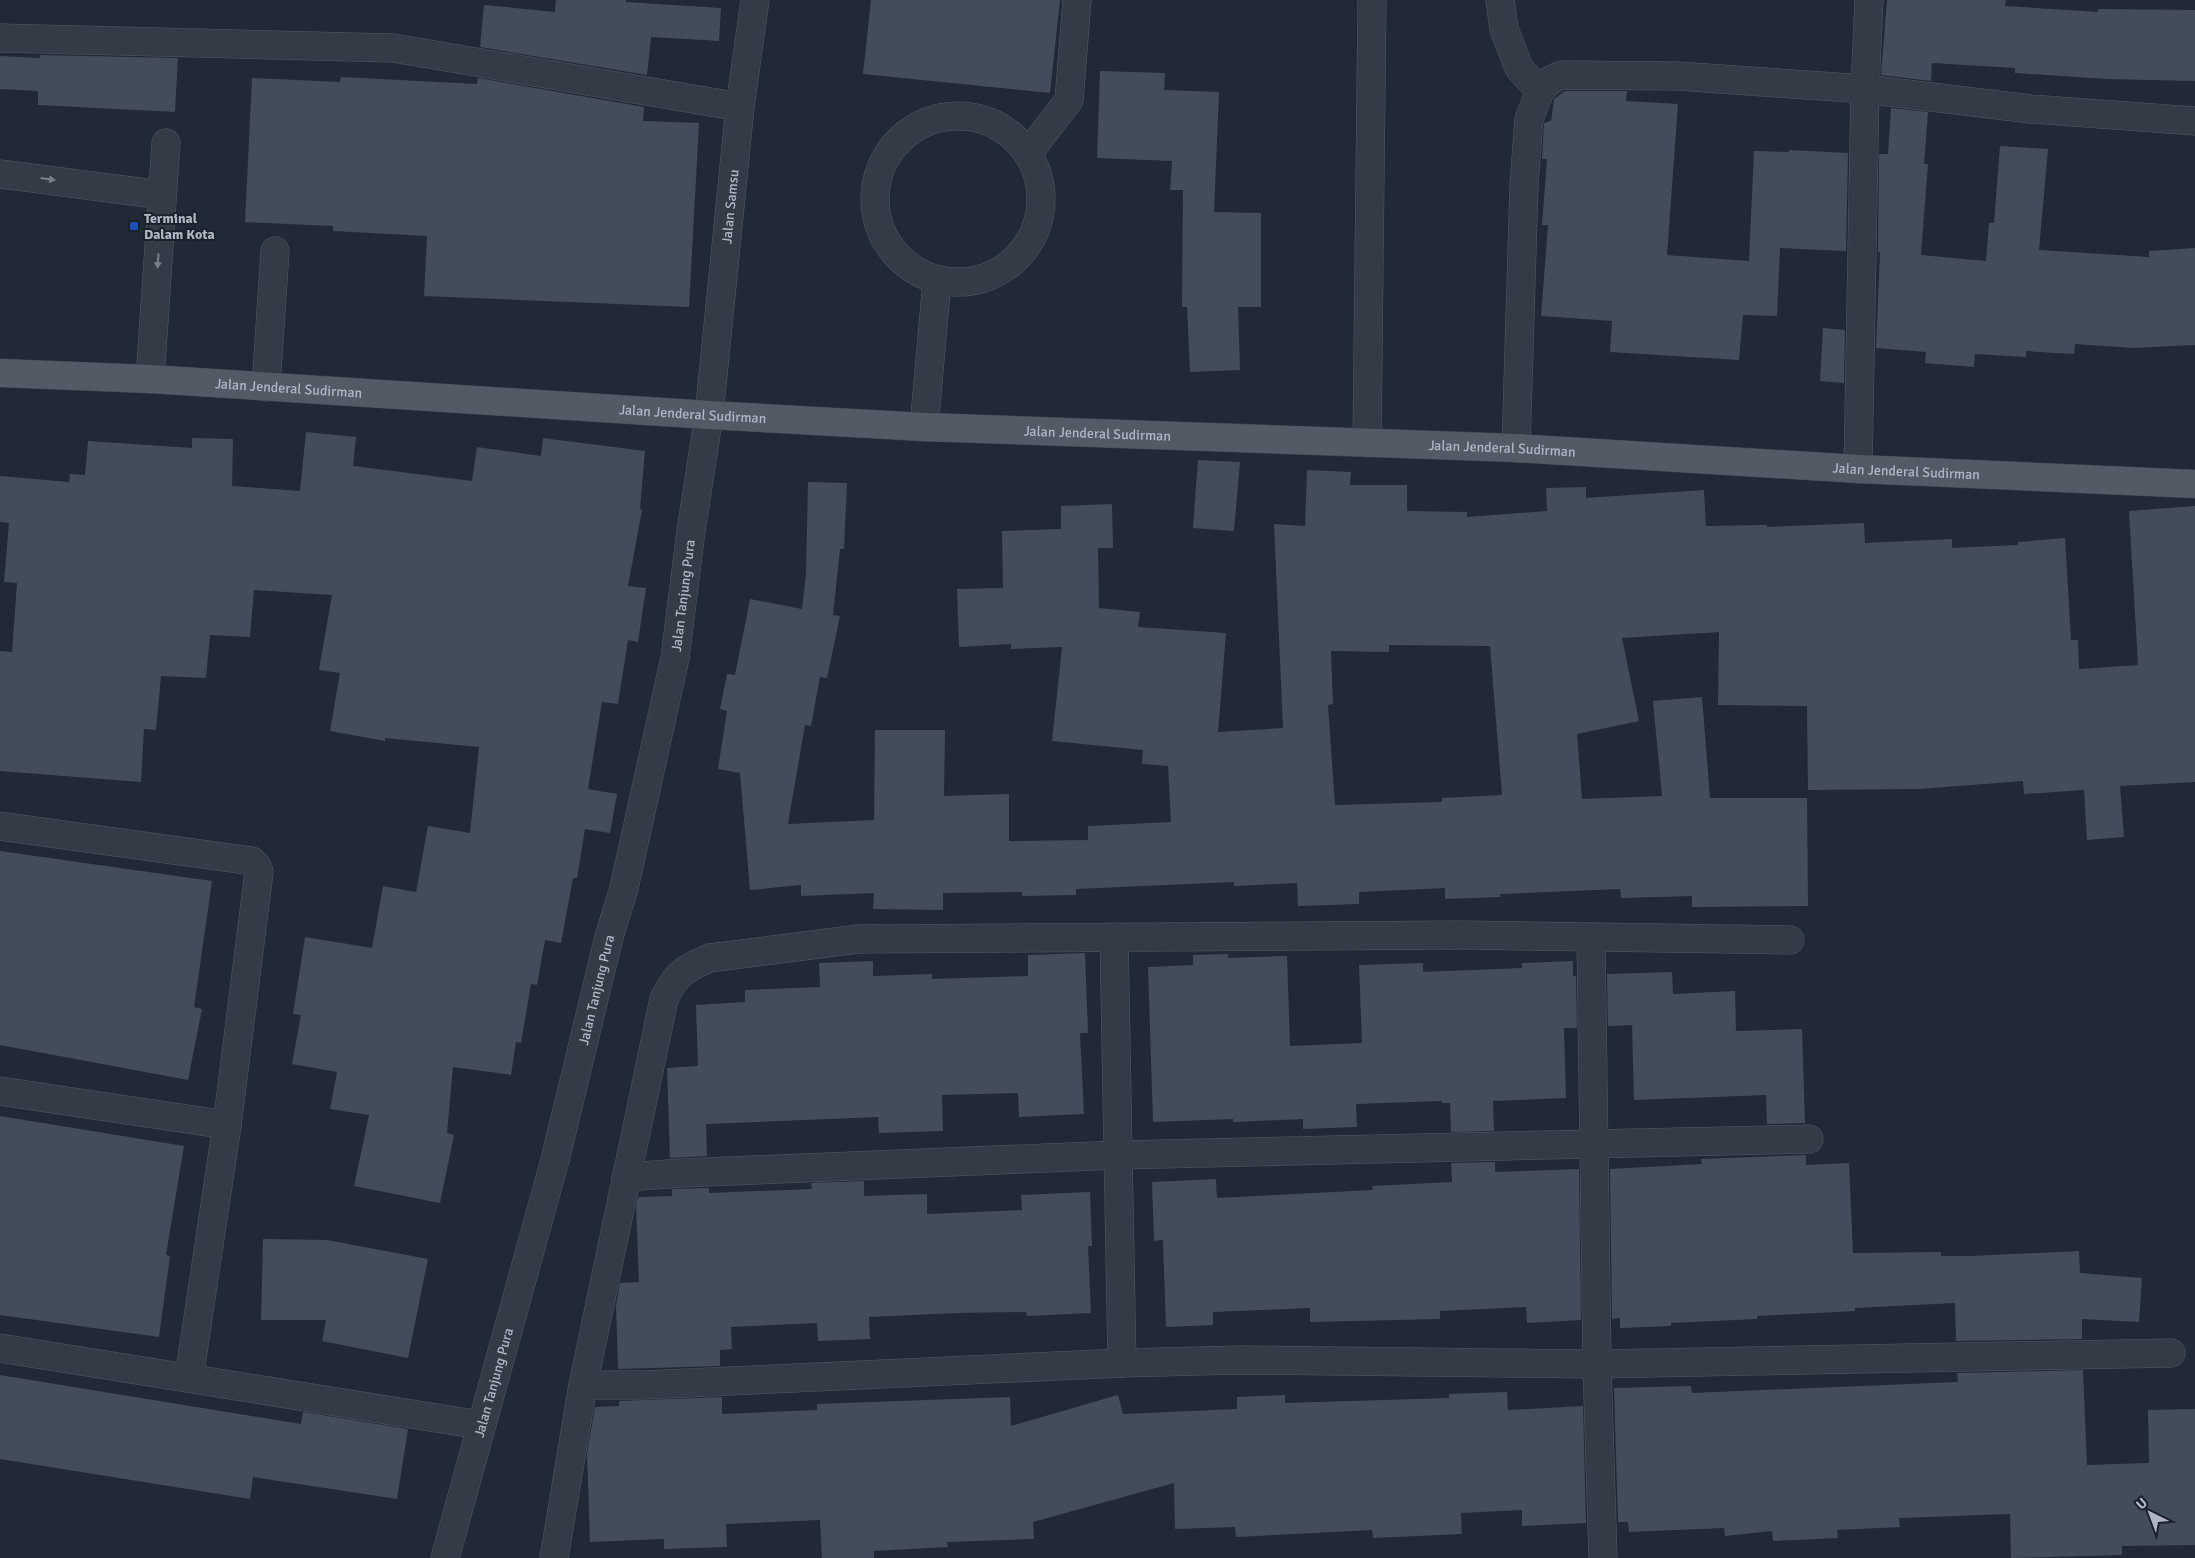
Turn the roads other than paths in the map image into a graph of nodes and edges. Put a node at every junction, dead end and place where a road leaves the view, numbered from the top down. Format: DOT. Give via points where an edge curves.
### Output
graph roads {
  1 [pos="755,0"];
  2 [pos="1077,0"];
  3 [pos="1372,0"];
  4 [pos="1500,0"];
  5 [pos="1870,0"];
  6 [pos="0,38"];
  7 [pos="1865,89"];
  8 [pos="1540,92"];
  9 [pos="740,107"];
  10 [pos="2195,121"];
  11 [pos="166,143"];
  12 [pos="1029,152"];
  13 [pos="0,174"];
  14 [pos="162,195"];
  15 [pos="275,251"];
  16 [pos="937,281"];
  17 [pos="0,373"];
  18 [pos="150,380"];
  19 [pos="266,387"];
  20 [pos="709,416"];
  21 [pos="924,427"];
  22 [pos="1367,443"];
  23 [pos="1516,448"];
  24 [pos="1858,469"];
  25 [pos="2195,484"];
  26 [pos="0,826"];
  27 [pos="1114,937"];
  28 [pos="1591,937"];
  29 [pos="1790,940"];
  30 [pos="0,1091"];
  31 [pos="227,1126"];
  32 [pos="1809,1140"];
  33 [pos="1595,1145"];
  34 [pos="1118,1155"];
  35 [pos="626,1177"];
  36 [pos="0,1348"];
  37 [pos="2172,1352"];
  38 [pos="1122,1363"];
  39 [pos="1597,1364"];
  40 [pos="188,1378"];
  41 [pos="583,1385"];
  42 [pos="480,1425"];
  43 [pos="445,1558"];
  44 [pos="554,1558"];
  45 [pos="1603,1558"];
  1 -- 9 [label="street, Jalan Samsu"];
  2 -- 12 [label="street" via="1069,100"];
  3 -- 22 [label="street"];
  4 -- 8 [label="street" via="1504,29 1519,68"];
  5 -- 7 [label="street"];
  6 -- 9 [label="street" via="393,48"];
  7 -- 8 [label="street" via="1677,76 1581,74 1561,75 1548,81"];
  7 -- 10 [label="street" via="2031,109"];
  7 -- 24 [label="street"];
  8 -- 23 [label="street" via="1529,119 1524,185"];
  9 -- 20 [label="street, Jalan Samsu"];
  11 -- 14 [label="street"];
  12 -- 16 [label="street" via="1041,183 1041,216 1027,248 1003,270 970,282"];
  12 -- 16 [label="street" via="998,124 959,115 919,124 889,152 874,189 879,229 902,262"];
  13 -- 14 [label="street, one-way"];
  14 -- 18 [label="street, one-way"];
  15 -- 19 [label="street"];
  16 -- 21 [label="street"];
  17 -- 18 [label="main road, Jalan Jenderal Sudirman"];
  18 -- 19 [label="main road, Jalan Jenderal Sudirman"];
  19 -- 20 [label="main road, Jalan Jenderal Sudirman"];
  20 -- 21 [label="main road, Jalan Jenderal Sudirman"];
  20 -- 42 [label="street, Jalan Tanjung Pura" via="675,658 624,888 609,937 556,1160"];
  21 -- 22 [label="main road, Jalan Jenderal Sudirman"];
  22 -- 23 [label="main road, Jalan Jenderal Sudirman"];
  23 -- 24 [label="main road, Jalan Jenderal Sudirman"];
  24 -- 25 [label="main road, Jalan Jenderal Sudirman"];
  26 -- 31 [label="street" via="252,861 257,866 259,872"];
  27 -- 28 [label="street"];
  27 -- 34 [label="street"];
  27 -- 35 [label="street" via="858,939 710,958 689,966 671,982 664,999"];
  28 -- 29 [label="street"];
  28 -- 33 [label="street"];
  30 -- 31 [label="street"];
  31 -- 40 [label="street"];
  32 -- 33 [label="street"];
  33 -- 34 [label="street"];
  33 -- 39 [label="street"];
  34 -- 35 [label="street"];
  34 -- 38 [label="street"];
  35 -- 41 [label="street"];
  36 -- 40 [label="street"];
  37 -- 39 [label="street"];
  38 -- 39 [label="street" via="1239,1360"];
  38 -- 41 [label="street"];
  39 -- 45 [label="street"];
  40 -- 42 [label="street"];
  41 -- 44 [label="street"];
  42 -- 43 [label="street, Jalan Tanjung Pura"];
}
